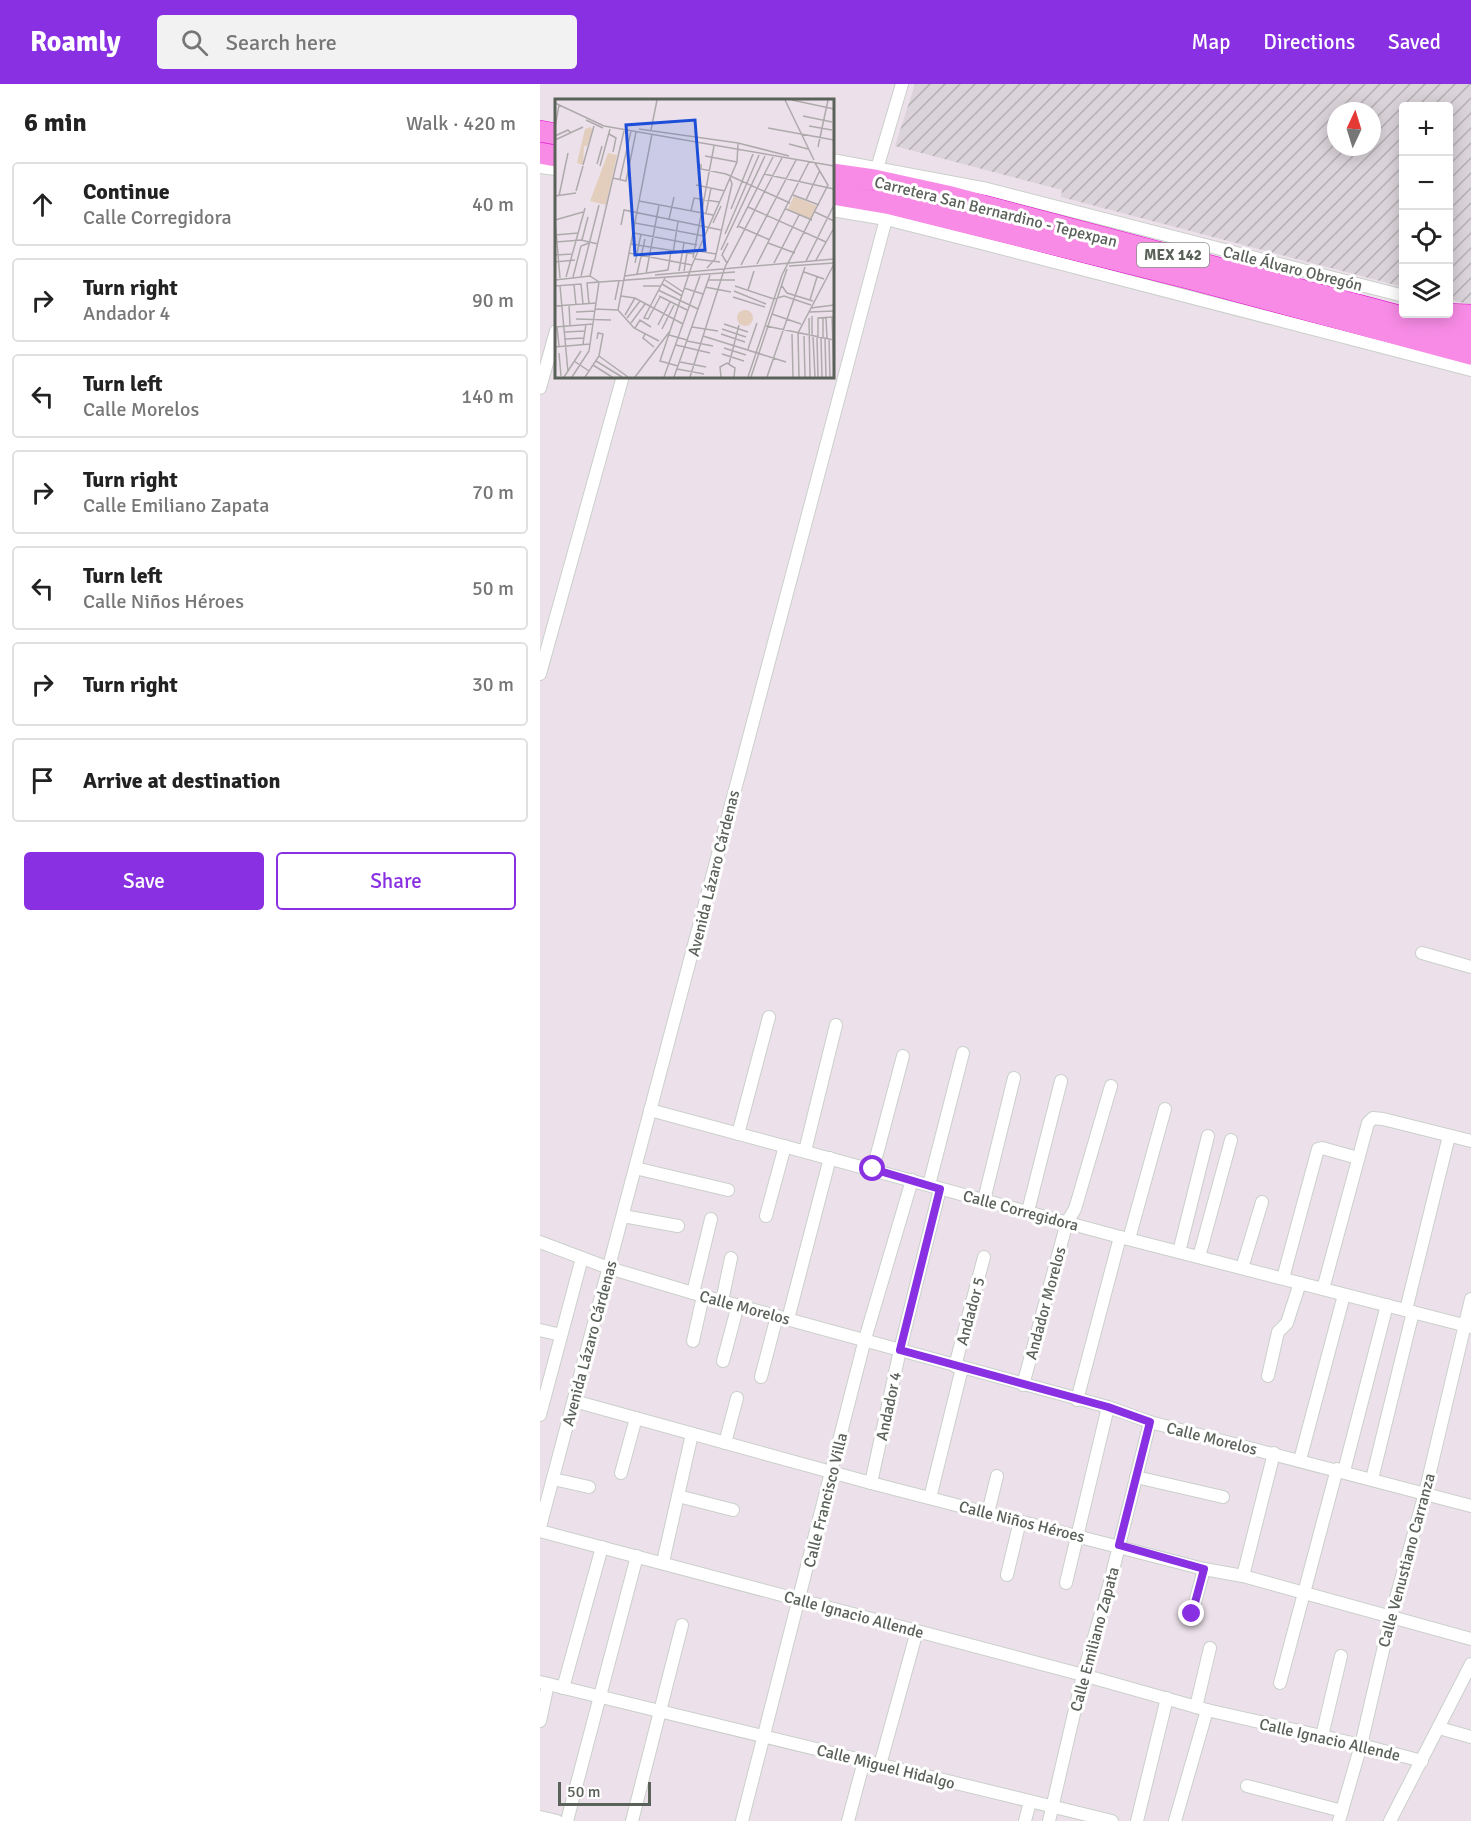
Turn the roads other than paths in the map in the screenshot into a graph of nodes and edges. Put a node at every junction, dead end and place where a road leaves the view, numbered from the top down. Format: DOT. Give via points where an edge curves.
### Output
graph roads {
  1 [pos="902,84"];
  2 [pos="540,131"];
  3 [pos="555,134"];
  4 [pos="540,153"];
  5 [pos="555,156"];
  6 [pos="834,161"];
  7 [pos="540,167"];
  8 [pos="555,169"];
  9 [pos="876,173"];
  10 [pos="834,174"];
  11 [pos="834,194"];
  12 [pos="834,210"];
  13 [pos="886,219"];
  14 [pos="1399,295"];
  15 [pos="1453,309"];
  16 [pos="1453,314"];
  17 [pos="1471,314"];
  18 [pos="1399,315"];
  19 [pos="1411,318"];
  20 [pos="555,335"];
  21 [pos="1471,335"];
  22 [pos="1471,354"];
  23 [pos="1471,370"];
  24 [pos="622,378"];
  25 [pos="540,388"];
  26 [pos="540,674"];
  27 [pos="1422,953"];
  28 [pos="1471,967"];
  29 [pos="769,1017"];
  30 [pos="836,1025"];
  31 [pos="963,1053"];
  32 [pos="903,1056"];
  33 [pos="1014,1077"];
  34 [pos="1060,1081"];
  35 [pos="1111,1086"];
  36 [pos="1166,1109"];
  37 [pos="650,1110"];
  38 [pos="738,1134"];
  39 [pos="1208,1136"];
  40 [pos="1449,1136"];
  41 [pos="1231,1140"];
  42 [pos="1471,1142"];
  43 [pos="785,1146"];
  44 [pos="805,1152"];
  45 [pos="830,1158"];
  46 [pos="1358,1158"];
  47 [pos="635,1168"];
  48 [pos="873,1169"];
  49 [pos="912,1180"];
  50 [pos="935,1187"];
  51 [pos="728,1190"];
  52 [pos="984,1200"];
  53 [pos="1262,1202"];
  54 [pos="1028,1211"];
  55 [pos="622,1215"];
  56 [pos="766,1216"];
  57 [pos="711,1219"];
  58 [pos="1067,1222"];
  59 [pos="678,1226"];
  60 [pos="1124,1238"];
  61 [pos="540,1242"];
  62 [pos="1179,1252"];
  63 [pos="984,1257"];
  64 [pos="1199,1257"];
  65 [pos="582,1258"];
  66 [pos="731,1258"];
  67 [pos="609,1268"];
  68 [pos="1242,1268"];
  69 [pos="1282,1278"];
  70 [pos="1300,1283"];
  71 [pos="1323,1289"];
  72 [pos="698,1295"];
  73 [pos="1344,1295"];
  74 [pos="1471,1299"];
  75 [pos="722,1301"];
  76 [pos="738,1305"];
  77 [pos="1387,1305"];
  78 [pos="1410,1311"];
  79 [pos="782,1317"];
  80 [pos="1467,1326"];
  81 [pos="540,1330"];
  82 [pos="561,1335"];
  83 [pos="865,1339"];
  84 [pos="693,1341"];
  85 [pos="900,1350"];
  86 [pos="723,1361"];
  87 [pos="958,1367"];
  88 [pos="1268,1376"];
  89 [pos="761,1377"];
  90 [pos="1023,1384"];
  91 [pos="737,1398"];
  92 [pos="1077,1400"];
  93 [pos="574,1401"];
  94 [pos="1108,1407"];
  95 [pos="540,1415"];
  96 [pos="636,1418"];
  97 [pos="1150,1422"];
  98 [pos="692,1434"];
  99 [pos="725,1443"];
  100 [pos="1274,1453"];
  101 [pos="1300,1460"];
  102 [pos="1341,1470"];
  103 [pos="832,1471"];
  104 [pos="621,1473"];
  105 [pos="997,1476"];
  106 [pos="1136,1477"];
  107 [pos="553,1479"];
  108 [pos="1372,1479"];
  109 [pos="871,1483"];
  110 [pos="589,1487"];
  111 [pos="1425,1493"];
  112 [pos="678,1496"];
  113 [pos="1223,1497"];
  114 [pos="930,1498"];
  115 [pos="1471,1506"];
  116 [pos="733,1510"];
  117 [pos="988,1513"];
  118 [pos="1020,1521"];
  119 [pos="540,1527"];
  120 [pos="540,1531"];
  121 [pos="1078,1535"];
  122 [pos="1119,1545"];
  123 [pos="603,1547"];
  124 [pos="637,1556"];
  125 [pos="663,1562"];
  126 [pos="1204,1569"];
  127 [pos="1007,1575"];
  128 [pos="1243,1576"];
  129 [pos="1066,1584"];
  130 [pos="1303,1592"];
  131 [pos="799,1599"];
  132 [pos="1192,1614"];
  133 [pos="1390,1616"];
  134 [pos="682,1625"];
  135 [pos="917,1631"];
  136 [pos="1471,1639"];
  137 [pos="1210,1648"];
  138 [pos="1341,1656"];
  139 [pos="1471,1664"];
  140 [pos="1083,1675"];
  141 [pos="544,1683"];
  142 [pos="1280,1683"];
  143 [pos="562,1688"];
  144 [pos="599,1696"];
  145 [pos="1167,1698"];
  146 [pos="1201,1708"];
  147 [pos="660,1711"];
  148 [pos="540,1721"];
  149 [pos="1439,1728"];
  150 [pos="1322,1736"];
  151 [pos="764,1737"];
  152 [pos="1471,1737"];
  153 [pos="1361,1745"];
  154 [pos="864,1761"];
  155 [pos="1422,1761"];
  156 [pos="880,1765"];
  157 [pos="1247,1786"];
  158 [pos="1030,1802"];
  159 [pos="1052,1807"];
  160 [pos="540,1816"];
  161 [pos="1341,1816"];
  162 [pos="557,1821"];
  163 [pos="567,1821"];
  164 [pos="632,1821"];
  165 [pos="742,1821"];
  166 [pos="848,1821"];
  167 [pos="1025,1821"];
  168 [pos="1049,1821"];
  169 [pos="1112,1821"];
  170 [pos="1137,1821"];
  171 [pos="1175,1821"];
  172 [pos="1390,1821"];
  1 -- 9 [label="street"];
  2 -- 3 [label="highway"];
  4 -- 5 [label="highway"];
  6 -- 9 [label="street, Calle Álvaro Obregón"];
  7 -- 8 [label="street"];
  9 -- 10 [label="highway, Carretera San Bernardino - Tepexpan / MEX 142"];
  9 -- 14 [label="street, Calle Álvaro Obregón" via="987,189"];
  9 -- 18 [label="highway, Carretera San Bernardino - Tepexpan / MEX 142" via="947,196"];
  11 -- 22 [label="highway, Carretera San Bernardino - Tepexpan / MEX 142" via="891,204 1188,278"];
  12 -- 13 [label="street"];
  13 -- 23 [label="street"];
  13 -- 37 [label="street, Avenida Lázaro Cárdenas"];
  15 -- 17 [label="street"];
  16 -- 17 [label="highway"];
  19 -- 21 [label="highway, Carretera San Bernardino - Tepexpan / MEX 142"];
  20 -- 25 [label="street"];
  24 -- 26 [label="street"];
  27 -- 28 [label="street"];
  29 -- 38 [label="street"];
  30 -- 44 [label="street"];
  31 -- 50 [label="street, Andador 4"];
  32 -- 48 [label="street"];
  33 -- 52 [label="street"];
  34 -- 54 [label="street"];
  35 -- 58 [label="street, Andador Morelos" via="1075,1209"];
  36 -- 60 [label="street"];
  37 -- 38 [label="street, Calle Corregidora"];
  37 -- 47 [label="street, Avenida Lázaro Cárdenas"];
  38 -- 43 [label="street, Calle Corregidora"];
  39 -- 62 [label="street"];
  40 -- 42 [label="street"];
  40 -- 46 [label="street" via="1372,1118"];
  40 -- 78 [label="street"];
  41 -- 64 [label="street"];
  43 -- 44 [label="street, Calle Corregidora"];
  43 -- 56 [label="street"];
  44 -- 45 [label="street, Calle Corregidora"];
  45 -- 48 [label="street, Calle Corregidora"];
  45 -- 79 [label="street"];
  46 -- 69 [label="street" via="1318,1149"];
  46 -- 71 [label="street"];
  47 -- 51 [label="street"];
  47 -- 55 [label="street, Avenida Lázaro Cárdenas"];
  48 -- 49 [label="street, Calle Corregidora"];
  49 -- 50 [label="street, Calle Corregidora"];
  49 -- 83 [label="street, Calle Francisco Villa"];
  50 -- 52 [label="street, Calle Corregidora"];
  50 -- 85 [label="street, Andador 4"];
  52 -- 54 [label="street, Calle Corregidora"];
  53 -- 68 [label="street"];
  54 -- 58 [label="street, Calle Corregidora"];
  55 -- 59 [label="street"];
  55 -- 67 [label="street, Avenida Lázaro Cárdenas"];
  57 -- 72 [label="street"];
  58 -- 60 [label="street, Calle Corregidora"];
  58 -- 90 [label="street, Andador Morelos"];
  60 -- 62 [label="street, Calle Corregidora"];
  60 -- 92 [label="street"];
  61 -- 65 [label="street, Calle Morelos"];
  62 -- 64 [label="street, Calle Corregidora"];
  63 -- 87 [label="street, Andador 5"];
  64 -- 68 [label="street, Calle Corregidora"];
  65 -- 67 [label="street, Calle Morelos"];
  65 -- 82 [label="street"];
  66 -- 75 [label="street"];
  67 -- 72 [label="street, Calle Morelos"];
  67 -- 93 [label="street, Avenida Lázaro Cárdenas"];
  68 -- 69 [label="street, Calle Corregidora"];
  69 -- 70 [label="street, Calle Corregidora"];
  70 -- 71 [label="street, Calle Corregidora"];
  70 -- 88 [label="street" via="1287,1323 1278,1332"];
  71 -- 73 [label="street, Calle Corregidora"];
  72 -- 75 [label="street, Calle Morelos"];
  72 -- 84 [label="street"];
  73 -- 77 [label="street, Calle Corregidora"];
  73 -- 101 [label="street"];
  74 -- 80 [label="street, Calle Venustiano Carranza"];
  75 -- 76 [label="street, Calle Morelos"];
  76 -- 79 [label="street, Calle Morelos"];
  76 -- 86 [label="street"];
  77 -- 78 [label="street, Calle Corregidora"];
  77 -- 102 [label="street"];
  78 -- 80 [label="street, Calle Corregidora"];
  78 -- 108 [label="street"];
  79 -- 83 [label="street, Calle Morelos"];
  79 -- 89 [label="street"];
  80 -- 111 [label="street, Calle Venustiano Carranza"];
  81 -- 82 [label="street"];
  82 -- 95 [label="street"];
  83 -- 85 [label="street, Calle Morelos"];
  83 -- 103 [label="street, Calle Francisco Villa"];
  85 -- 87 [label="street, Calle Morelos"];
  85 -- 109 [label="street, Andador 4"];
  87 -- 90 [label="street, Calle Morelos"];
  87 -- 114 [label="street, Andador 5"];
  90 -- 92 [label="street, Calle Morelos"];
  91 -- 99 [label="street"];
  92 -- 94 [label="street, Calle Morelos"];
  93 -- 96 [label="street, Calle Niños Héroes"];
  93 -- 107 [label="street, Avenida Lázaro Cárdenas"];
  94 -- 97 [label="street, Calle Morelos"];
  94 -- 121 [label="street"];
  96 -- 98 [label="street, Calle Niños Héroes"];
  96 -- 104 [label="street"];
  97 -- 100 [label="street, Calle Morelos"];
  97 -- 106 [label="street, Calle Emiliano Zapata"];
  98 -- 99 [label="street, Calle Niños Héroes"];
  98 -- 112 [label="street"];
  99 -- 103 [label="street, Calle Niños Héroes"];
  100 -- 101 [label="street, Calle Morelos"];
  100 -- 128 [label="street"];
  101 -- 102 [label="street, Calle Morelos"];
  102 -- 108 [label="street, Calle Morelos"];
  102 -- 130 [label="street"];
  103 -- 109 [label="street, Calle Niños Héroes"];
  103 -- 131 [label="street, Calle Francisco Villa"];
  105 -- 117 [label="street"];
  106 -- 113 [label="street"];
  106 -- 122 [label="street, Calle Emiliano Zapata"];
  107 -- 110 [label="street"];
  107 -- 119 [label="street, Avenida Lázaro Cárdenas"];
  108 -- 111 [label="street, Calle Morelos"];
  109 -- 114 [label="street, Calle Niños Héroes"];
  111 -- 115 [label="street, Calle Morelos"];
  111 -- 133 [label="street, Calle Venustiano Carranza"];
  112 -- 116 [label="street"];
  112 -- 125 [label="street"];
  114 -- 117 [label="street, Calle Niños Héroes"];
  117 -- 118 [label="street, Calle Niños Héroes"];
  118 -- 121 [label="street, Calle Niños Héroes"];
  118 -- 127 [label="street"];
  120 -- 123 [label="street, Calle Ignacio Allende"];
  121 -- 122 [label="street, Calle Niños Héroes"];
  121 -- 129 [label="street"];
  122 -- 126 [label="street, Calle Niños Héroes"];
  122 -- 140 [label="street, Calle Emiliano Zapata"];
  123 -- 124 [label="street, Calle Ignacio Allende"];
  123 -- 143 [label="street"];
  124 -- 125 [label="street, Calle Ignacio Allende"];
  124 -- 144 [label="street"];
  125 -- 131 [label="street, Calle Ignacio Allende"];
  126 -- 128 [label="street, Calle Niños Héroes"];
  126 -- 132 [label="street"];
  128 -- 130 [label="street, Calle Niños Héroes"];
  130 -- 133 [label="street, Calle Niños Héroes"];
  130 -- 142 [label="street"];
  131 -- 135 [label="street, Calle Ignacio Allende"];
  131 -- 151 [label="street, Calle Francisco Villa"];
  133 -- 136 [label="street, Calle Niños Héroes"];
  133 -- 153 [label="street, Calle Venustiano Carranza"];
  134 -- 147 [label="street"];
  135 -- 140 [label="street, Calle Ignacio Allende"];
  135 -- 156 [label="street"];
  137 -- 146 [label="street"];
  138 -- 150 [label="street"];
  139 -- 149 [label="street"];
  140 -- 145 [label="street, Calle Ignacio Allende"];
  140 -- 159 [label="street, Calle Emiliano Zapata"];
  141 -- 143 [label="street, Calle Miguel Hidalgo"];
  141 -- 148 [label="street"];
  143 -- 144 [label="street, Calle Miguel Hidalgo"];
  144 -- 147 [label="street, Calle Miguel Hidalgo"];
  144 -- 163 [label="street"];
  145 -- 146 [label="street, Calle Ignacio Allende"];
  145 -- 170 [label="street"];
  146 -- 150 [label="street, Calle Ignacio Allende"];
  146 -- 171 [label="street"];
  147 -- 151 [label="street, Calle Miguel Hidalgo"];
  147 -- 164 [label="street"];
  149 -- 152 [label="street"];
  149 -- 155 [label="street"];
  150 -- 153 [label="street, Calle Ignacio Allende"];
  151 -- 154 [label="street, Calle Miguel Hidalgo"];
  151 -- 165 [label="street, Calle Francisco Villa"];
  153 -- 155 [label="street, Calle Ignacio Allende"];
  153 -- 161 [label="street, Calle Venustiano Carranza"];
  154 -- 156 [label="street, Calle Miguel Hidalgo"];
  154 -- 166 [label="street"];
  155 -- 172 [label="street"];
  156 -- 158 [label="street, Calle Miguel Hidalgo"];
  157 -- 161 [label="street"];
  158 -- 159 [label="street, Calle Miguel Hidalgo"];
  158 -- 167 [label="street"];
  159 -- 168 [label="street, Calle Emiliano Zapata"];
  159 -- 169 [label="street, Calle Miguel Hidalgo"];
  160 -- 162 [label="street"];
}
